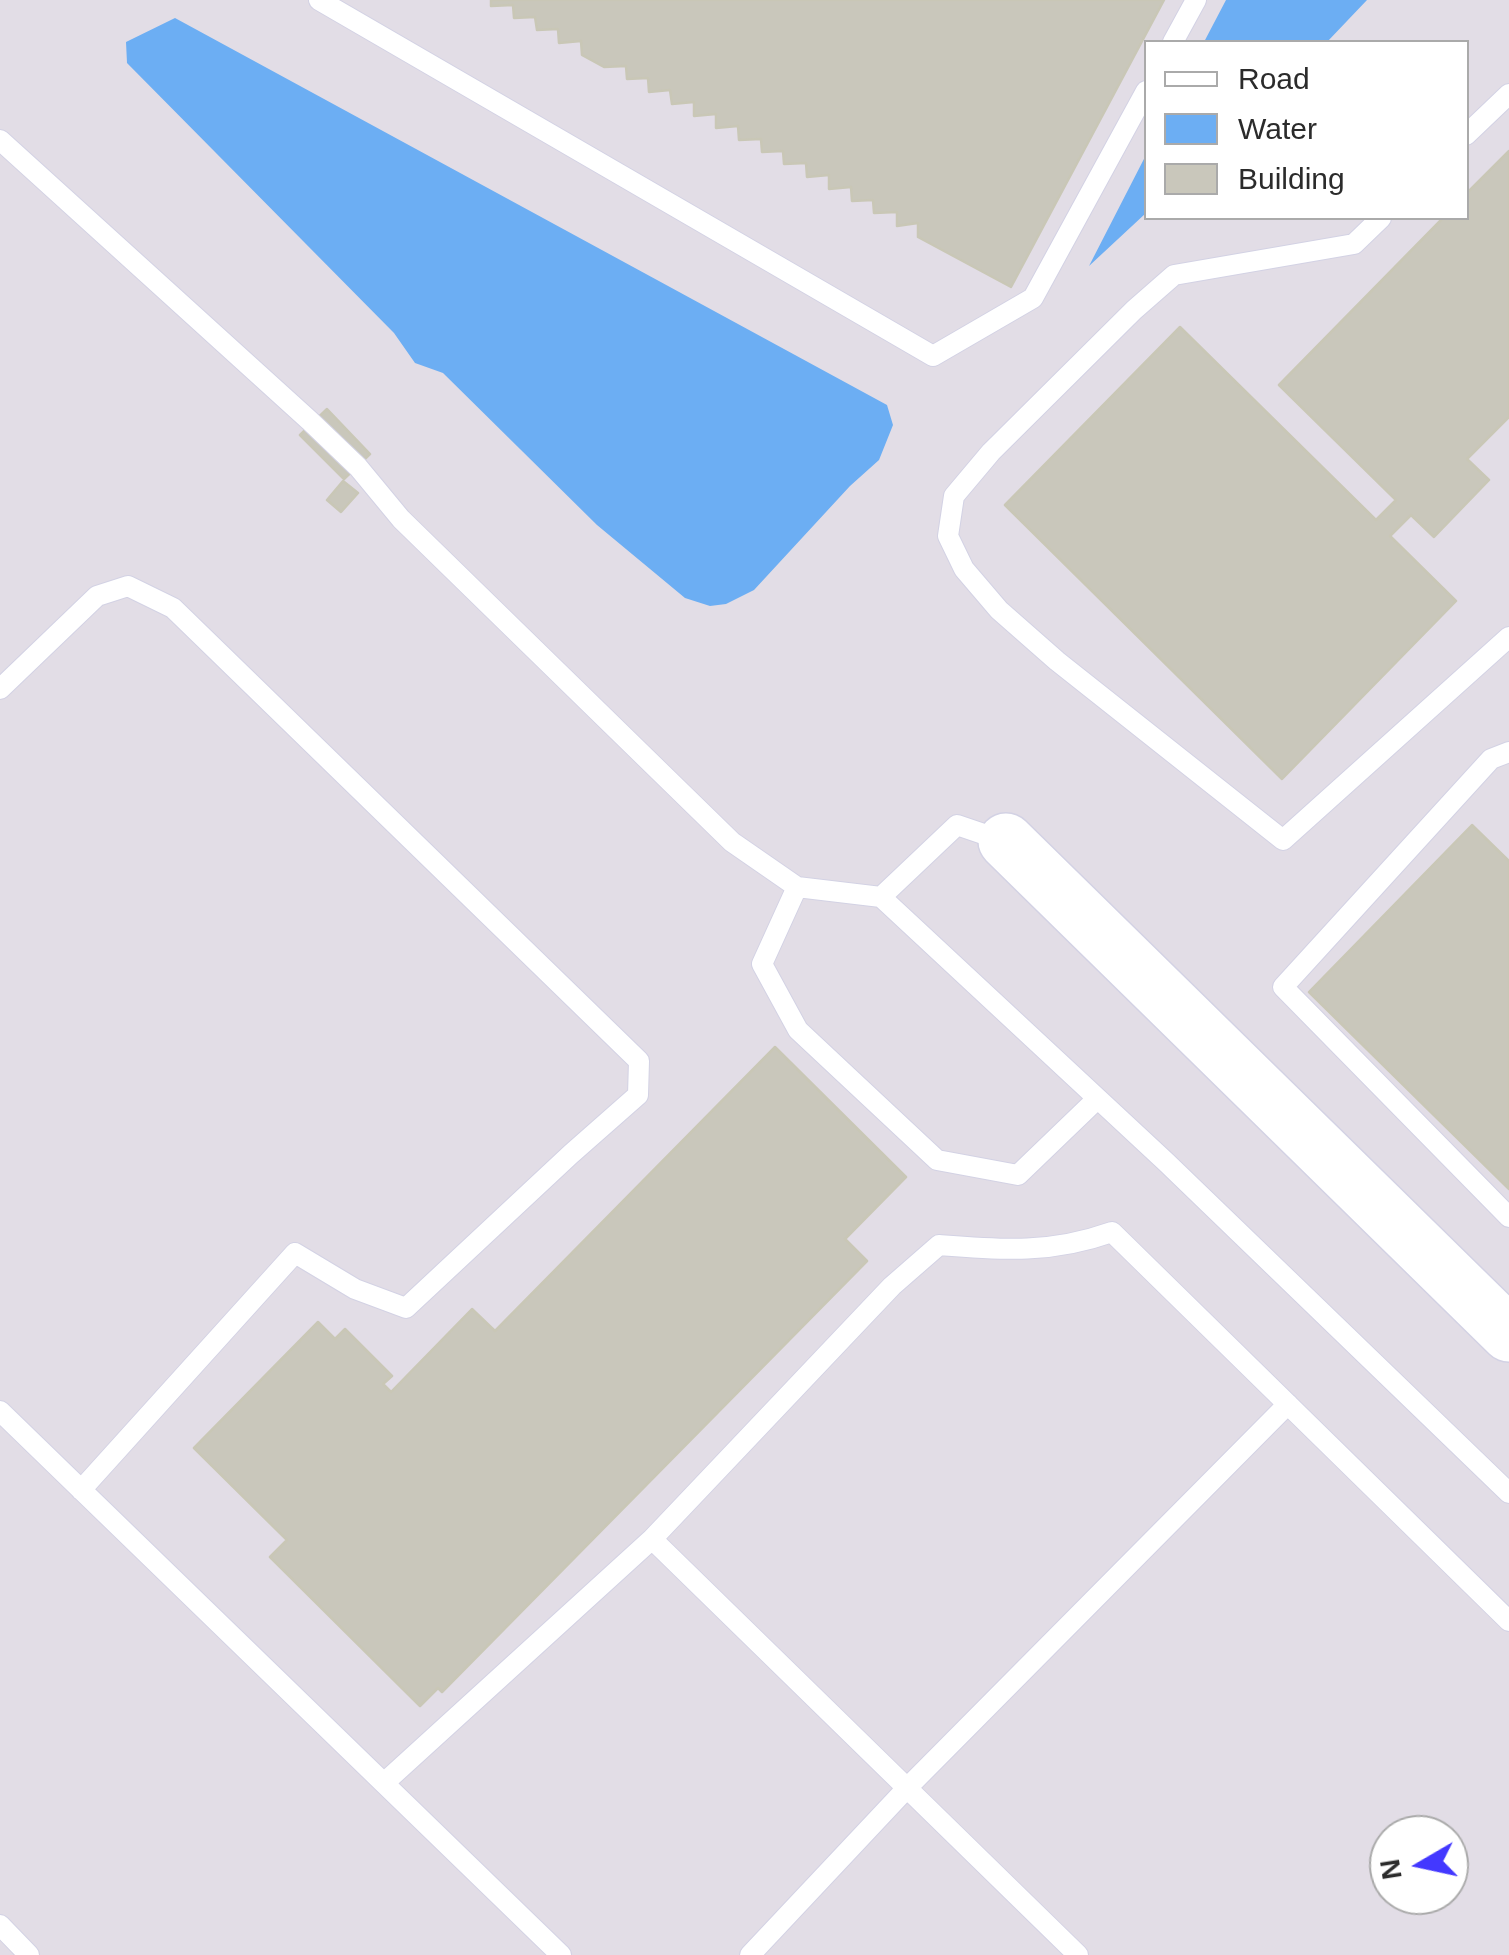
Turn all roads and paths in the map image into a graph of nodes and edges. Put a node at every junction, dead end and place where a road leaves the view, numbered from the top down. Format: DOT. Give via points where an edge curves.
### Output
graph roads {
  1 [pos="319,0"];
  2 [pos="1196,0"];
  3 [pos="1174,40"];
  4 [pos="1509,94"];
  5 [pos="1144,95"];
  6 [pos="1469,132"];
  7 [pos="0,140"];
  8 [pos="1379,220"];
  9 [pos="1509,637"];
  10 [pos="0,690"];
  11 [pos="1509,752"];
  12 [pos="1006,841"];
  13 [pos="797,887"];
  14 [pos="881,897"];
  15 [pos="1097,1098"];
  16 [pos="1509,1217"];
  17 [pos="1509,1334"];
  18 [pos="1288,1404"];
  19 [pos="0,1411"];
  20 [pos="81,1490"];
  21 [pos="1509,1493"];
  22 [pos="652,1539"];
  23 [pos="1509,1620"];
  24 [pos="384,1784"];
  25 [pos="907,1788"];
  26 [pos="0,1926"];
  27 [pos="29,1955"];
  28 [pos="561,1955"];
  29 [pos="750,1955"];
  30 [pos="1078,1955"];
  1 -- 5 [label="lane" via="932,356 1033,298"];
  2 -- 3 [label="lane"];
  4 -- 6 [label="lane"];
  7 -- 13 [label="lane" via="358,467 400,519 732,842"];
  8 -- 9 [label="lane" via="1354,244 1174,275 991,452 954,496 948,536 964,569 999,610 1284,840"];
  10 -- 20 [label="lane" via="97,596 128,586 173,608 639,1061 638,1095 406,1308 355,1289 295,1253"];
  11 -- 16 [label="lane" via="1491,760 1283,987"];
  12 -- 14 [label="lane" via="956,826"];
  12 -- 17 [label="street"];
  13 -- 14 [label="lane"];
  13 -- 15 [label="lane" via="762,964 798,1030 937,1160 1018,1174"];
  14 -- 15 [label="lane"];
  15 -- 21 [label="lane"];
  18 -- 22 [label="lane" via="1112,1232 1079,1244 1014,1250 939,1245"];
  18 -- 23 [label="lane"];
  18 -- 25 [label="lane"];
  19 -- 20 [label="lane"];
  20 -- 24 [label="lane"];
  22 -- 24 [label="lane"];
  22 -- 25 [label="lane"];
  24 -- 28 [label="lane"];
  25 -- 29 [label="lane"];
  25 -- 30 [label="lane"];
  26 -- 27 [label="lane"];
}
